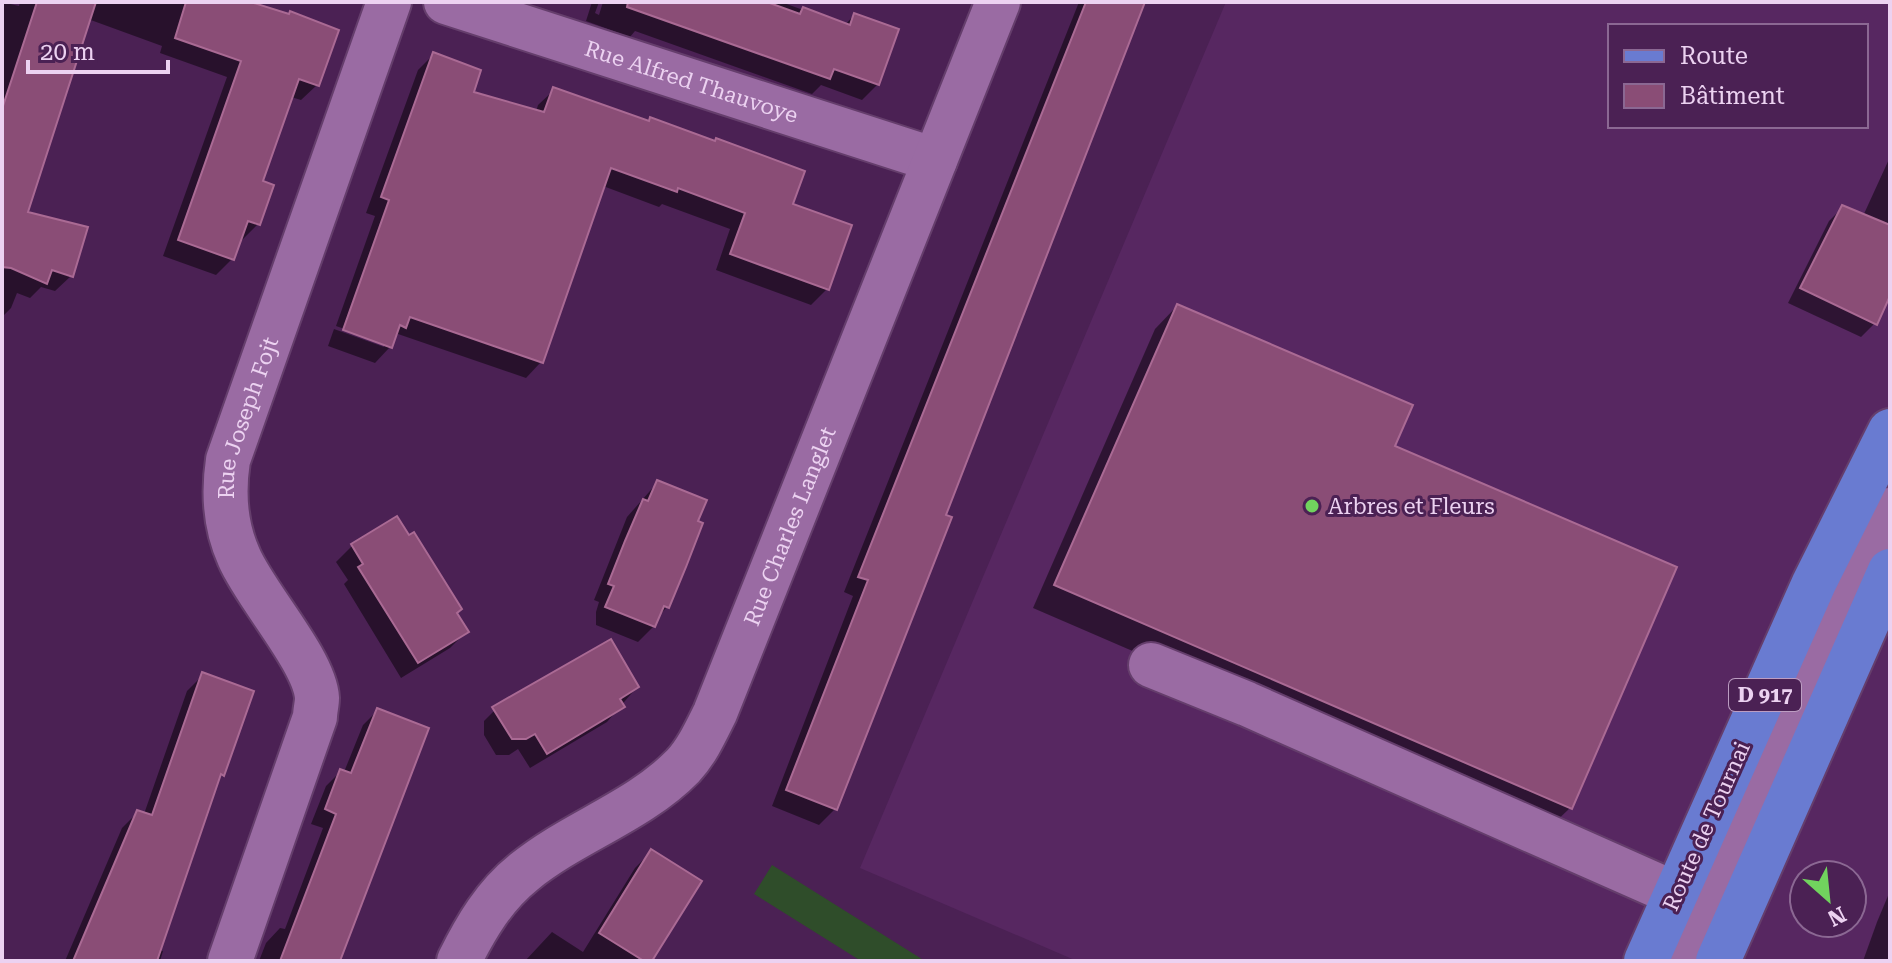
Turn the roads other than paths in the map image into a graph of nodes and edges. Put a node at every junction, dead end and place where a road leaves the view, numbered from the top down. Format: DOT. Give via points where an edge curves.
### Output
graph roads {
  1 [pos="389,2"];
  2 [pos="446,2"];
  3 [pos="998,2"];
  4 [pos="935,160"];
  5 [pos="1890,431"];
  6 [pos="1890,510"];
  7 [pos="1890,571"];
  8 [pos="1151,665"];
  9 [pos="1676,894"];
  10 [pos="230,961"];
  11 [pos="459,961"];
  12 [pos="1646,961"];
  13 [pos="1690,961"];
  14 [pos="1718,961"];
  1 -- 10 [label="street, Rue Joseph Fojt" via="224,483 239,558 308,669 317,698 315,717"];
  2 -- 4 [label="street, Rue Alfred Thauvoye"];
  3 -- 4 [label="street, Rue Charles Langlet"];
  4 -- 11 [label="street, Rue Charles Langlet" via="703,737 661,785 523,873 496,899"];
  5 -- 9 [label="main road, Route de Tournai / D 917" via="1814,583"];
  6 -- 13 [label="street"];
  7 -- 14 [label="main road, D 917"];
  8 -- 9 [label="street"];
  9 -- 12 [label="main road, Route de Tournai / D 917"];
}
